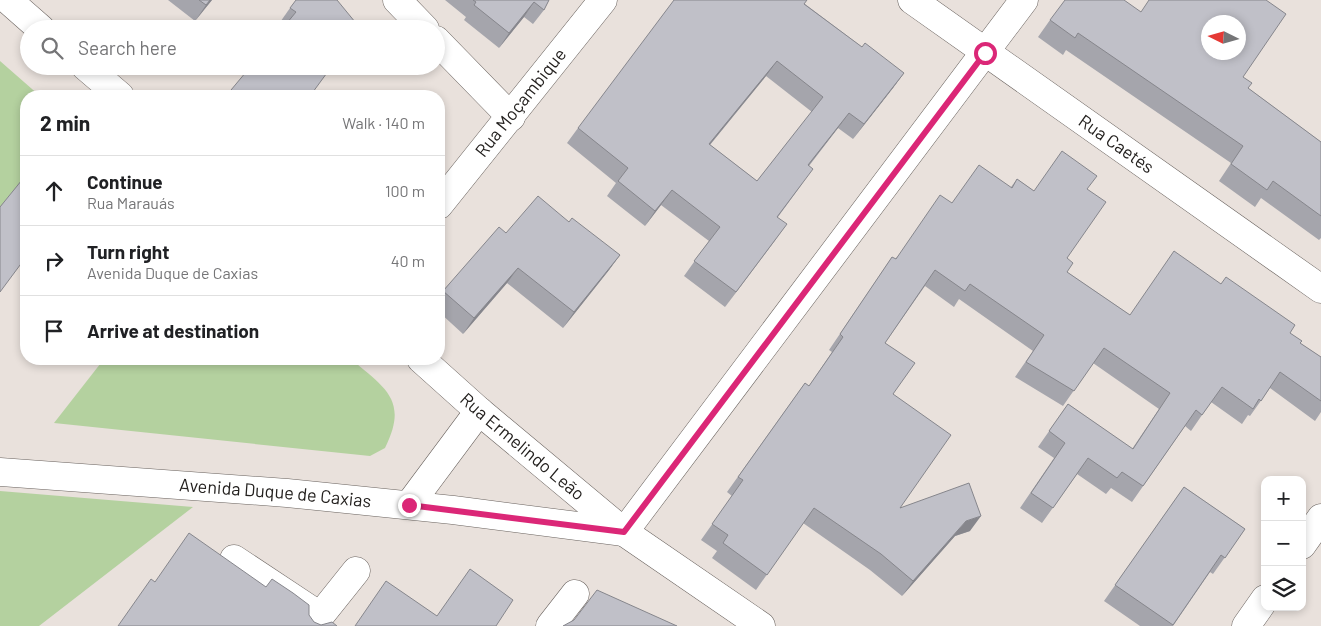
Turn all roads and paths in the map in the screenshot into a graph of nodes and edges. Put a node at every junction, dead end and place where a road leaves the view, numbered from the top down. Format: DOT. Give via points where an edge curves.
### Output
graph roads {
  1 [pos="8,0"];
  2 [pos="397,0"];
  3 [pos="603,0"];
  4 [pos="912,0"];
  5 [pos="1024,0"];
  6 [pos="31,20"];
  7 [pos="416,20"];
  8 [pos="445,49"];
  9 [pos="985,53"];
  10 [pos="96,75"];
  11 [pos="113,90"];
  12 [pos="511,117"];
  13 [pos="445,198"];
  14 [pos="1321,289"];
  15 [pos="428,365"];
  16 [pos="479,412"];
  17 [pos="0,472"];
  18 [pos="409,505"];
  19 [pos="1321,518"];
  20 [pos="624,532"];
  21 [pos="1306,539"];
  22 [pos="234,559"];
  23 [pos="356,571"];
  24 [pos="575,594"];
  25 [pos="1261,605"];
  26 [pos="316,621"];
  27 [pos="550,626"];
  28 [pos="761,626"];
  29 [pos="1246,626"];
  1 -- 6 [label="street"];
  2 -- 7 [label="street"];
  3 -- 12 [label="street, Rua Moçambique"];
  4 -- 9 [label="street, Rua Caetés"];
  5 -- 9 [label="street"];
  8 -- 12 [label="street"];
  9 -- 14 [label="street, Rua Caetés"];
  9 -- 20 [label="street"];
  10 -- 11 [label="street"];
  12 -- 13 [label="street, Rua Moçambique"];
  15 -- 16 [label="street, Rua Ermelindo Leão"];
  16 -- 18 [label="street"];
  16 -- 20 [label="street, Rua Ermelindo Leão"];
  17 -- 18 [label="street, Avenida Duque de Caxias"];
  18 -- 20 [label="street, Avenida Duque de Caxias"];
  19 -- 21 [label="street"];
  20 -- 28 [label="street, Avenida Duque de Caxias"];
  22 -- 26 [label="street"];
  23 -- 26 [label="street"];
  24 -- 27 [label="street"];
  25 -- 29 [label="street"];
}
